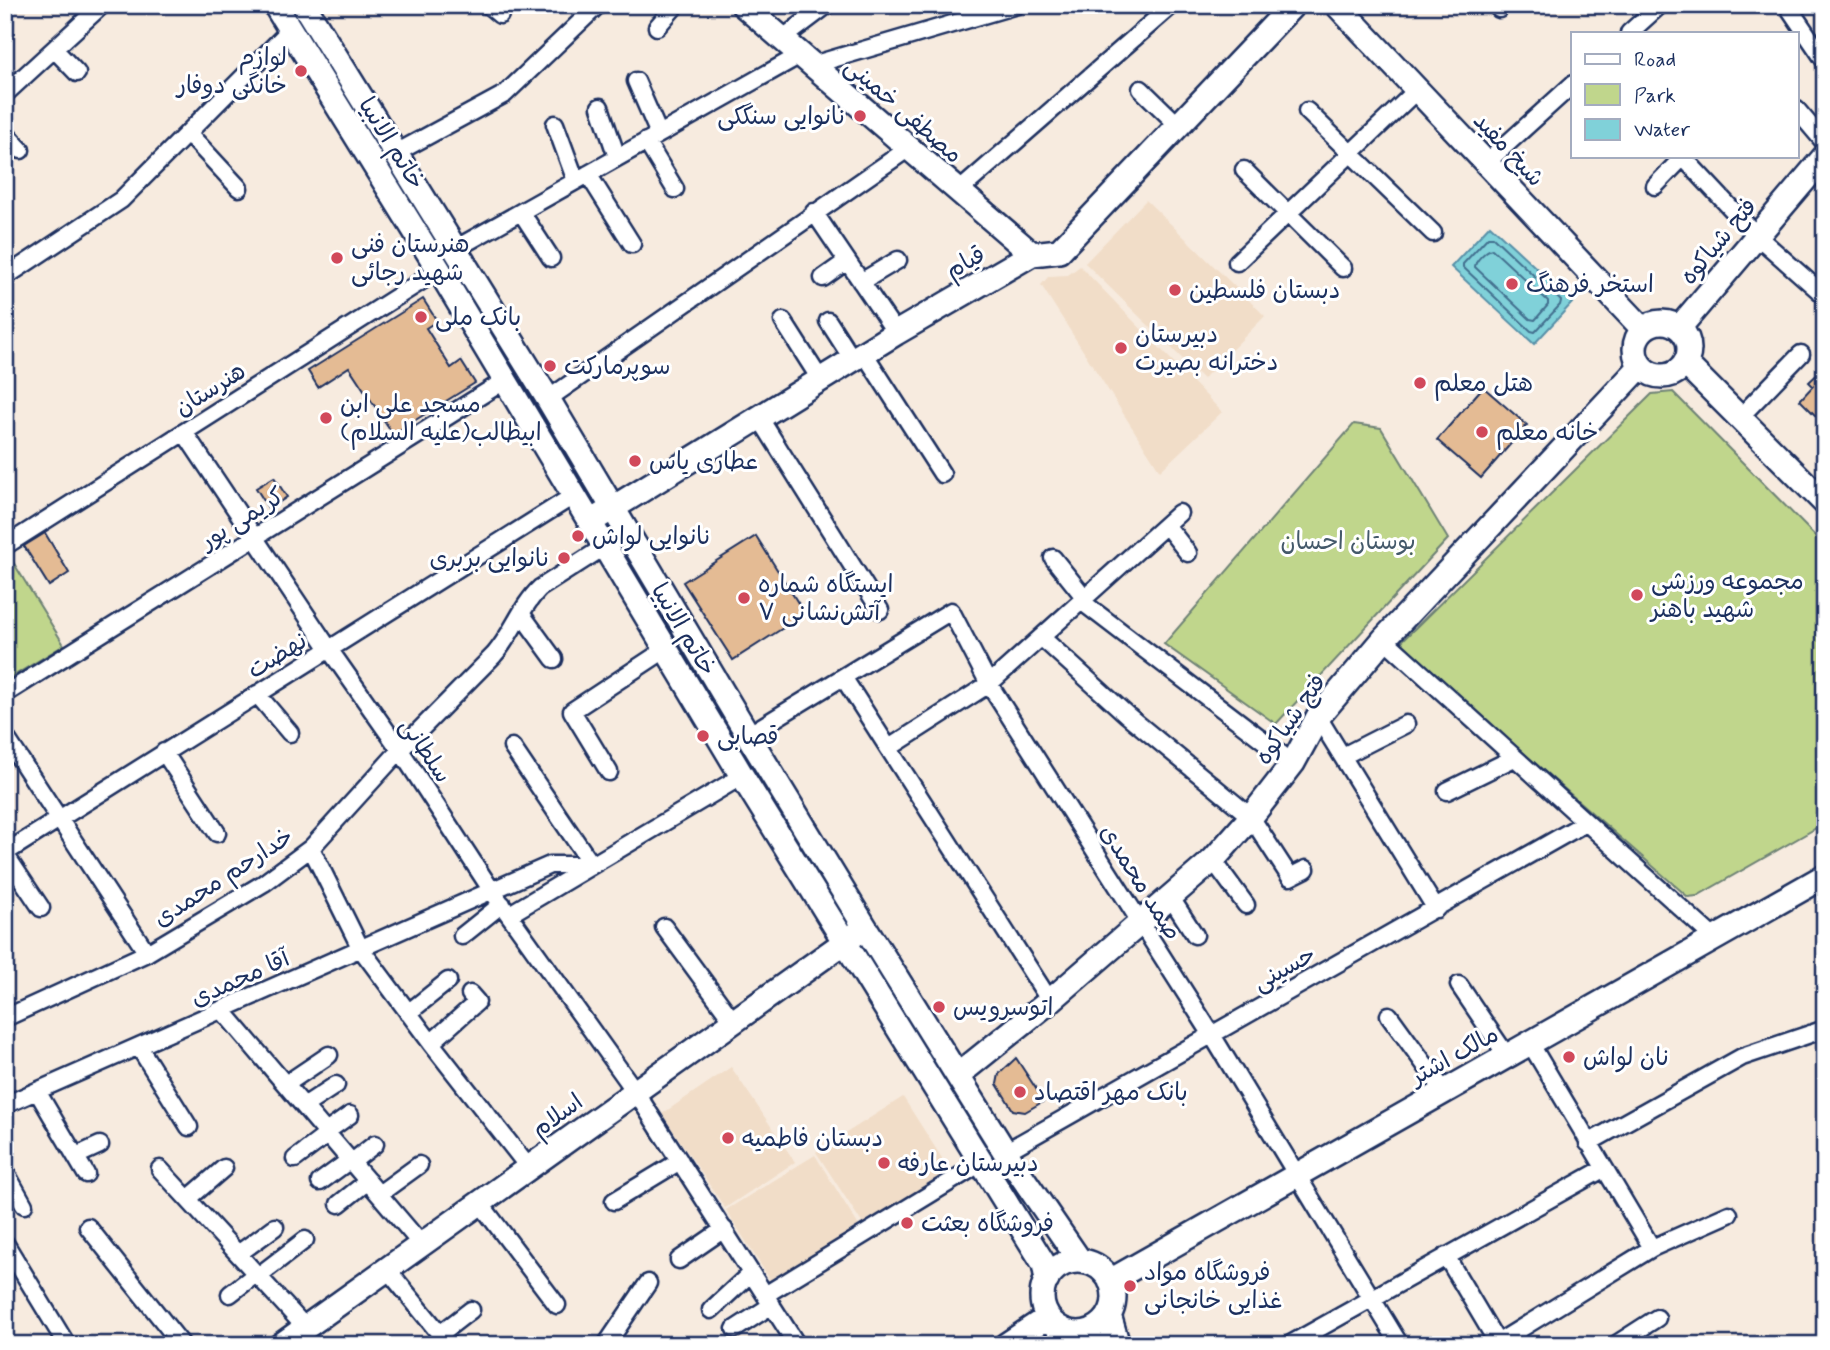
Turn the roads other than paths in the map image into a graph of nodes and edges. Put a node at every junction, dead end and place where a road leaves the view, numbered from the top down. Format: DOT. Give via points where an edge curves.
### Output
graph roads {
  1 [pos="102,5"];
  2 [pos="275,5"];
  3 [pos="304,5"];
  4 [pos="598,5"];
  5 [pos="676,5"];
  6 [pos="743,5"];
  7 [pos="827,5"];
  8 [pos="1017,5"];
  9 [pos="1172,5"];
  10 [pos="1293,5"];
  11 [pos="1337,5"];
  12 [pos="1660,5"];
  13 [pos="1787,5"];
  14 [pos="657,27"];
  15 [pos="291,29"];
  16 [pos="1630,32"];
  17 [pos="782,39"];
  18 [pos="54,49"];
  19 [pos="806,60"];
  20 [pos="1825,61"];
  21 [pos="77,73"];
  22 [pos="636,81"];
  23 [pos="1571,87"];
  24 [pos="1141,89"];
  25 [pos="1417,90"];
  26 [pos="5,94"];
  27 [pos="600,107"];
  28 [pos="1307,111"];
  29 [pos="1798,111"];
  30 [pos="555,124"];
  31 [pos="1178,125"];
  32 [pos="5,133"];
  33 [pos="188,133"];
  34 [pos="652,138"];
  35 [pos="1825,143"];
  36 [pos="909,148"];
  37 [pos="21,150"];
  38 [pos="396,153"];
  39 [pos="1351,153"];
  40 [pos="1825,156"];
  41 [pos="617,157"];
  42 [pos="1681,158"];
  43 [pos="1683,158"];
  44 [pos="1486,163"];
  45 [pos="1244,170"];
  46 [pos="582,177"];
  47 [pos="1655,186"];
  48 [pos="239,188"];
  49 [pos="675,189"];
  50 [pos="959,191"];
  51 [pos="521,212"];
  52 [pos="814,212"];
  53 [pos="1288,213"];
  54 [pos="1433,233"];
  55 [pos="1757,236"];
  56 [pos="632,244"];
  57 [pos="455,248"];
  58 [pos="1031,254"];
  59 [pos="551,258"];
  60 [pos="898,260"];
  61 [pos="847,261"];
  62 [pos="1237,262"];
  63 [pos="1343,268"];
  64 [pos="439,270"];
  65 [pos="5,277"];
  66 [pos="823,278"];
  67 [pos="861,282"];
  68 [pos="1825,296"];
  69 [pos="783,321"];
  70 [pos="828,321"];
  71 [pos="1679,327"];
  72 [pos="1643,329"];
  73 [pos="896,333"];
  74 [pos="1801,354"];
  75 [pos="858,356"];
  76 [pos="1685,363"];
  77 [pos="1641,366"];
  78 [pos="820,379"];
  79 [pos="504,381"];
  80 [pos="548,399"];
  81 [pos="759,416"];
  82 [pos="1739,418"];
  83 [pos="184,432"];
  84 [pos="942,474"];
  85 [pos="573,496"];
  86 [pos="1825,503"];
  87 [pos="612,509"];
  88 [pos="1179,513"];
  89 [pos="590,523"];
  90 [pos="1166,525"];
  91 [pos="254,538"];
  92 [pos="5,545"];
  93 [pos="604,547"];
  94 [pos="1188,553"];
  95 [pos="1053,558"];
  96 [pos="1083,599"];
  97 [pos="880,610"];
  98 [pos="522,615"];
  99 [pos="1041,637"];
  100 [pos="1384,639"];
  101 [pos="329,649"];
  102 [pos="666,649"];
  103 [pos="554,659"];
  104 [pos="844,677"];
  105 [pos="989,684"];
  106 [pos="5,694"];
  107 [pos="257,694"];
  108 [pos="1318,717"];
  109 [pos="1406,724"];
  110 [pos="290,733"];
  111 [pos="748,735"];
  112 [pos="5,736"];
  113 [pos="512,747"];
  114 [pos="889,748"];
  115 [pos="400,750"];
  116 [pos="164,752"];
  117 [pos="1343,756"];
  118 [pos="1514,758"];
  119 [pos="1293,763"];
  120 [pos="609,772"];
  121 [pos="742,776"];
  122 [pos="1447,791"];
  123 [pos="1251,817"];
  124 [pos="58,818"];
  125 [pos="1585,823"];
  126 [pos="217,833"];
  127 [pos="311,848"];
  128 [pos="5,853"];
  129 [pos="1213,860"];
  130 [pos="592,865"];
  131 [pos="1306,869"];
  132 [pos="1825,876"];
  133 [pos="1171,898"];
  134 [pos="501,903"];
  135 [pos="1246,905"];
  136 [pos="41,908"];
  137 [pos="1436,909"];
  138 [pos="1141,924"];
  139 [pos="664,927"];
  140 [pos="865,927"];
  141 [pos="462,936"];
  142 [pos="1195,936"];
  143 [pos="1714,938"];
  144 [pos="845,941"];
  145 [pos="361,949"];
  146 [pos="147,953"];
  147 [pos="448,981"];
  148 [pos="1459,985"];
  149 [pos="470,994"];
  150 [pos="1050,1001"];
  151 [pos="222,1010"];
  152 [pos="408,1013"];
  153 [pos="1389,1014"];
  154 [pos="5,1018"];
  155 [pos="733,1021"];
  156 [pos="1825,1029"];
  157 [pos="1212,1035"];
  158 [pos="430,1043"];
  159 [pos="1530,1043"];
  160 [pos="139,1046"];
  161 [pos="329,1055"];
  162 [pos="1507,1056"];
  163 [pos="958,1075"];
  164 [pos="286,1084"];
  165 [pos="336,1085"];
  166 [pos="37,1091"];
  167 [pos="635,1091"];
  168 [pos="1444,1091"];
  169 [pos="5,1105"];
  170 [pos="304,1106"];
  171 [pos="350,1115"];
  172 [pos="189,1126"];
  173 [pos="327,1133"];
  174 [pos="1588,1143"];
  175 [pos="375,1144"];
  176 [pos="100,1145"];
  177 [pos="1005,1152"];
  178 [pos="76,1156"];
  179 [pos="295,1159"];
  180 [pos="351,1161"];
  181 [pos="680,1161"];
  182 [pos="981,1163"];
  183 [pos="419,1165"];
  184 [pos="224,1168"];
  185 [pos="529,1168"];
  186 [pos="160,1169"];
  187 [pos="1603,1169"];
  188 [pos="5,1171"];
  189 [pos="86,1174"];
  190 [pos="1297,1174"];
  191 [pos="320,1182"];
  192 [pos="373,1188"];
  193 [pos="188,1199"];
  194 [pos="614,1201"];
  195 [pos="480,1203"];
  196 [pos="339,1204"];
  197 [pos="24,1205"];
  198 [pos="1729,1214"];
  199 [pos="88,1227"];
  200 [pos="275,1227"];
  201 [pos="724,1229"];
  202 [pos="305,1240"];
  203 [pos="5,1243"];
  204 [pos="422,1245"];
  205 [pos="1652,1248"];
  206 [pos="238,1254"];
  207 [pos="1446,1256"];
  208 [pos="679,1260"];
  209 [pos="1080,1261"];
  210 [pos="20,1267"];
  211 [pos="387,1269"];
  212 [pos="751,1273"];
  213 [pos="257,1275"];
  214 [pos="5,1276"];
  215 [pos="1046,1280"];
  216 [pos="1110,1281"];
  217 [pos="648,1283"];
  218 [pos="230,1294"];
  219 [pos="1370,1298"];
  220 [pos="768,1300"];
  221 [pos="557,1305"];
  222 [pos="471,1310"];
  223 [pos="711,1310"];
  224 [pos="1109,1315"];
  225 [pos="1048,1317"];
  226 [pos="1657,1318"];
  227 [pos="305,1327"];
  228 [pos="735,1329"];
  229 [pos="445,1339"];
  230 [pos="1085,1339"];
  231 [pos="1502,1342"];
  232 [pos="1297,1343"];
  233 [pos="67,1345"];
  234 [pos="182,1345"];
  235 [pos="281,1345"];
  236 [pos="606,1345"];
  237 [pos="797,1345"];
  238 [pos="1006,1345"];
  239 [pos="1118,1345"];
  240 [pos="1400,1345"];
  241 [pos="1615,1345"];
  1 -- 18 [label="street"];
  2 -- 15 [label="street, خاتم الانبیا"];
  3 -- 38 [label="street, خاتم الانبیا"];
  4 -- 38 [label="street" via="505,94"];
  5 -- 14 [label="street"];
  6 -- 17 [label="street, مصطفی خمینی"];
  7 -- 17 [label="street"];
  8 -- 19 [label="street"];
  9 -- 50 [label="street"];
  10 -- 31 [label="street, قیام"];
  11 -- 25 [label="street, شیخ مفید"];
  12 -- 16 [label="street"];
  13 -- 20 [label="street"];
  15 -- 33 [label="street"];
  15 -- 64 [label="street, خاتم الانبیا"];
  17 -- 19 [label="street, مصطفی خمینی"];
  18 -- 21 [label="street"];
  18 -- 26 [label="street"];
  19 -- 34 [label="street"];
  19 -- 36 [label="street, مصطفی خمینی"];
  22 -- 34 [label="street"];
  23 -- 44 [label="street"];
  24 -- 31 [label="street"];
  25 -- 39 [label="street"];
  25 -- 44 [label="street, شیخ مفید"];
  27 -- 41 [label="street"];
  28 -- 39 [label="street"];
  29 -- 35 [label="street"];
  30 -- 46 [label="street"];
  31 -- 58 [label="street, قیام" via="1059,251"];
  32 -- 37 [label="street"];
  33 -- 48 [label="street"];
  33 -- 65 [label="street" via="121,200"];
  34 -- 41 [label="street"];
  34 -- 49 [label="street"];
  36 -- 50 [label="street, مصطفی خمینی"];
  36 -- 52 [label="street"];
  38 -- 57 [label="street, خاتم الانبیا"];
  39 -- 53 [label="street"];
  39 -- 54 [label="street"];
  40 -- 55 [label="street, فتح شیاکوه"];
  41 -- 46 [label="street"];
  42 -- 47 [label="street"];
  43 -- 55 [label="street"];
  44 -- 72 [label="street, شیخ مفید"];
  45 -- 53 [label="street"];
  46 -- 51 [label="street"];
  46 -- 56 [label="street"];
  50 -- 58 [label="street, مصطفی خمینی"];
  51 -- 57 [label="street"];
  51 -- 59 [label="street"];
  52 -- 61 [label="street"];
  52 -- 80 [label="street"];
  53 -- 62 [label="street"];
  53 -- 63 [label="street"];
  55 -- 68 [label="street"];
  55 -- 71 [label="street, فتح شیاکوه"];
  57 -- 80 [label="street, خاتم الانبیا"];
  58 -- 73 [label="street, قیام"];
  60 -- 67 [label="street"];
  61 -- 66 [label="street"];
  61 -- 67 [label="street"];
  64 -- 79 [label="street, خاتم الانبیا"];
  64 -- 83 [label="street, هنرستان"];
  67 -- 73 [label="street"];
  69 -- 78 [label="street"];
  70 -- 75 [label="street"];
  71 -- 72 [label="street" via="1665,321"];
  71 -- 76 [label="street" via="1690,348"];
  72 -- 77 [label="street" via="1635,347"];
  73 -- 75 [label="street, قیام"];
  74 -- 82 [label="street"];
  75 -- 78 [label="street, قیام"];
  75 -- 84 [label="street"];
  76 -- 77 [label="street" via="1664,376"];
  76 -- 82 [label="street"];
  77 -- 100 [label="street, فتح شیاکوه"];
  78 -- 81 [label="street, قیام"];
  79 -- 85 [label="street, خاتم الانبیا"];
  79 -- 91 [label="street, کریمی پور"];
  80 -- 87 [label="street, خاتم الانبیا"];
  81 -- 87 [label="street, قیام"];
  81 -- 97 [label="street"];
  82 -- 86 [label="street"];
  83 -- 91 [label="street, سلطانی"];
  83 -- 92 [label="street, هنرستان"];
  85 -- 89 [label="street, خاتم الانبیا"];
  85 -- 101 [label="street, نهضت"];
  87 -- 89 [label="street, قیام"];
  87 -- 111 [label="street, خاتم الانبیا"];
  88 -- 90 [label="street"];
  89 -- 93 [label="street, خاتم الانبیا"];
  90 -- 94 [label="street"];
  90 -- 96 [label="street"];
  91 -- 101 [label="street, سلطانی"];
  91 -- 106 [label="street, کریمی پور"];
  93 -- 98 [label="street, خدارحم محمدی" via="540,588"];
  93 -- 102 [label="street, خاتم الانبیا"];
  95 -- 96 [label="street"];
  96 -- 99 [label="street"];
  96 -- 119 [label="street"];
  98 -- 103 [label="street"];
  98 -- 115 [label="street, خدارحم محمدی" via="494,655"];
  99 -- 105 [label="street"];
  99 -- 123 [label="street"];
  100 -- 108 [label="street, فتح شیاکوه"];
  100 -- 118 [label="street"];
  101 -- 107 [label="street, نهضت"];
  101 -- 115 [label="street, سلطانی"];
  102 -- 120 [label="street" via="572,711"];
  102 -- 121 [label="street, خاتم الانبیا"];
  104 -- 105 [label="street, صمد محمدی" via="951,611"];
  104 -- 111 [label="street"];
  104 -- 114 [label="street"];
  105 -- 114 [label="street"];
  105 -- 138 [label="street, صمد محمدی"];
  107 -- 110 [label="street"];
  107 -- 116 [label="street, نهضت"];
  108 -- 117 [label="street"];
  108 -- 119 [label="street, فتح شیاکوه"];
  109 -- 117 [label="street"];
  111 -- 140 [label="street, خاتم الانبیا"];
  112 -- 124 [label="street"];
  113 -- 130 [label="street"];
  114 -- 150 [label="street"];
  115 -- 127 [label="street, خدارحم محمدی"];
  115 -- 134 [label="street, سلطانی"];
  116 -- 124 [label="street, نهضت"];
  116 -- 126 [label="street"];
  117 -- 137 [label="street"];
  118 -- 122 [label="street"];
  118 -- 125 [label="street"];
  119 -- 123 [label="street, فتح شیاکوه"];
  121 -- 130 [label="street"];
  121 -- 144 [label="street, خاتم الانبیا"];
  123 -- 129 [label="street, فتح شیاکوه"];
  123 -- 131 [label="street" via="1290,877"];
  124 -- 128 [label="street, نهضت"];
  124 -- 146 [label="street"];
  125 -- 137 [label="street, حسینی"];
  125 -- 143 [label="street"];
  127 -- 145 [label="street"];
  127 -- 146 [label="street, خدارحم محمدی" via="264,883"];
  128 -- 136 [label="street"];
  129 -- 133 [label="street, فتح شیاکوه"];
  129 -- 135 [label="street"];
  130 -- 134 [label="street"];
  130 -- 134 [label="street" via="551,865"];
  132 -- 143 [label="street, مالک اشتر"];
  133 -- 138 [label="street, فتح شیاکوه"];
  133 -- 142 [label="street"];
  134 -- 141 [label="street"];
  134 -- 145 [label="street, آقا محمدی"];
  134 -- 167 [label="street, سلطانی"];
  137 -- 157 [label="street, حسینی"];
  138 -- 150 [label="street, فتح شیاکوه"];
  138 -- 157 [label="street, صمد محمدی"];
  139 -- 155 [label="street"];
  140 -- 144 [label="street, اسلام"];
  140 -- 163 [label="street, خاتم الانبیا"];
  143 -- 159 [label="street, مالک اشتر"];
  144 -- 155 [label="street, اسلام"];
  144 -- 182 [label="street, خاتم الانبیا"];
  145 -- 151 [label="street, آقا محمدی"];
  145 -- 152 [label="street"];
  146 -- 154 [label="street, خدارحم محمدی"];
  147 -- 152 [label="street"];
  148 -- 162 [label="street"];
  149 -- 158 [label="street" via="477,1002"];
  150 -- 163 [label="street, فتح شیاکوه"];
  151 -- 160 [label="street, آقا محمدی"];
  151 -- 164 [label="street"];
  152 -- 158 [label="street"];
  153 -- 168 [label="street"];
  155 -- 167 [label="street, اسلام"];
  156 -- 174 [label="street" via="1742,1057"];
  157 -- 177 [label="street, حسینی"];
  157 -- 190 [label="street, صمد محمدی"];
  158 -- 185 [label="street"];
  159 -- 162 [label="street, مالک اشتر"];
  159 -- 174 [label="street"];
  160 -- 166 [label="street, آقا محمدی"];
  160 -- 172 [label="street"];
  161 -- 164 [label="street"];
  162 -- 168 [label="street, مالک اشتر"];
  163 -- 177 [label="street, خاتم الانبیا"];
  164 -- 170 [label="street"];
  165 -- 170 [label="street"];
  166 -- 169 [label="street, آقا محمدی"];
  166 -- 178 [label="street"];
  167 -- 181 [label="street, سلطانی"];
  167 -- 185 [label="street, اسلام"];
  168 -- 190 [label="street, مالک اشتر"];
  170 -- 173 [label="street"];
  171 -- 173 [label="street"];
  173 -- 179 [label="street"];
  173 -- 180 [label="street"];
  174 -- 187 [label="street"];
  175 -- 180 [label="street"];
  176 -- 178 [label="street"];
  177 -- 209 [label="street, خاتم الانبیا"];
  178 -- 189 [label="street"];
  180 -- 191 [label="street"];
  180 -- 192 [label="street"];
  181 -- 194 [label="street"];
  181 -- 201 [label="street, سلطانی"];
  182 -- 215 [label="street, خاتم الانبیا" via="1044,1264"];
  182 -- 220 [label="street"];
  183 -- 192 [label="street"];
  184 -- 193 [label="street"];
  185 -- 195 [label="street, اسلام"];
  186 -- 193 [label="street"];
  187 -- 205 [label="street"];
  187 -- 207 [label="street"];
  188 -- 197 [label="street"];
  190 -- 216 [label="street, مالک اشتر"];
  190 -- 219 [label="street, صمد محمدی"];
  192 -- 196 [label="street"];
  192 -- 204 [label="street"];
  193 -- 206 [label="street"];
  195 -- 204 [label="street, اسلام"];
  195 -- 221 [label="street"];
  198 -- 205 [label="street"];
  199 -- 234 [label="street"];
  200 -- 206 [label="street"];
  201 -- 208 [label="street"];
  201 -- 212 [label="street, سلطانی"];
  202 -- 213 [label="street"];
  203 -- 210 [label="street"];
  204 -- 211 [label="street, اسلام"];
  205 -- 231 [label="street"];
  206 -- 213 [label="street"];
  207 -- 219 [label="street"];
  207 -- 231 [label="street"];
  209 -- 215 [label="street" via="1060,1266"];
  209 -- 216 [label="street" via="1097,1267"];
  210 -- 214 [label="street"];
  210 -- 233 [label="street"];
  211 -- 227 [label="street, اسلام"];
  211 -- 229 [label="street"];
  212 -- 220 [label="street, سلطانی"];
  212 -- 223 [label="street"];
  213 -- 218 [label="street"];
  213 -- 227 [label="street"];
  215 -- 225 [label="street" via="1042,1298"];
  216 -- 224 [label="street" via="1114,1292"];
  217 -- 236 [label="street"];
  219 -- 232 [label="street"];
  219 -- 240 [label="street, صمد محمدی"];
  220 -- 228 [label="street"];
  220 -- 237 [label="street, سلطانی"];
  222 -- 229 [label="street"];
  224 -- 230 [label="street"];
  224 -- 239 [label="street"];
  225 -- 230 [label="street"];
  225 -- 238 [label="street"];
  226 -- 241 [label="street"];
  227 -- 235 [label="street, اسلام"];
}
